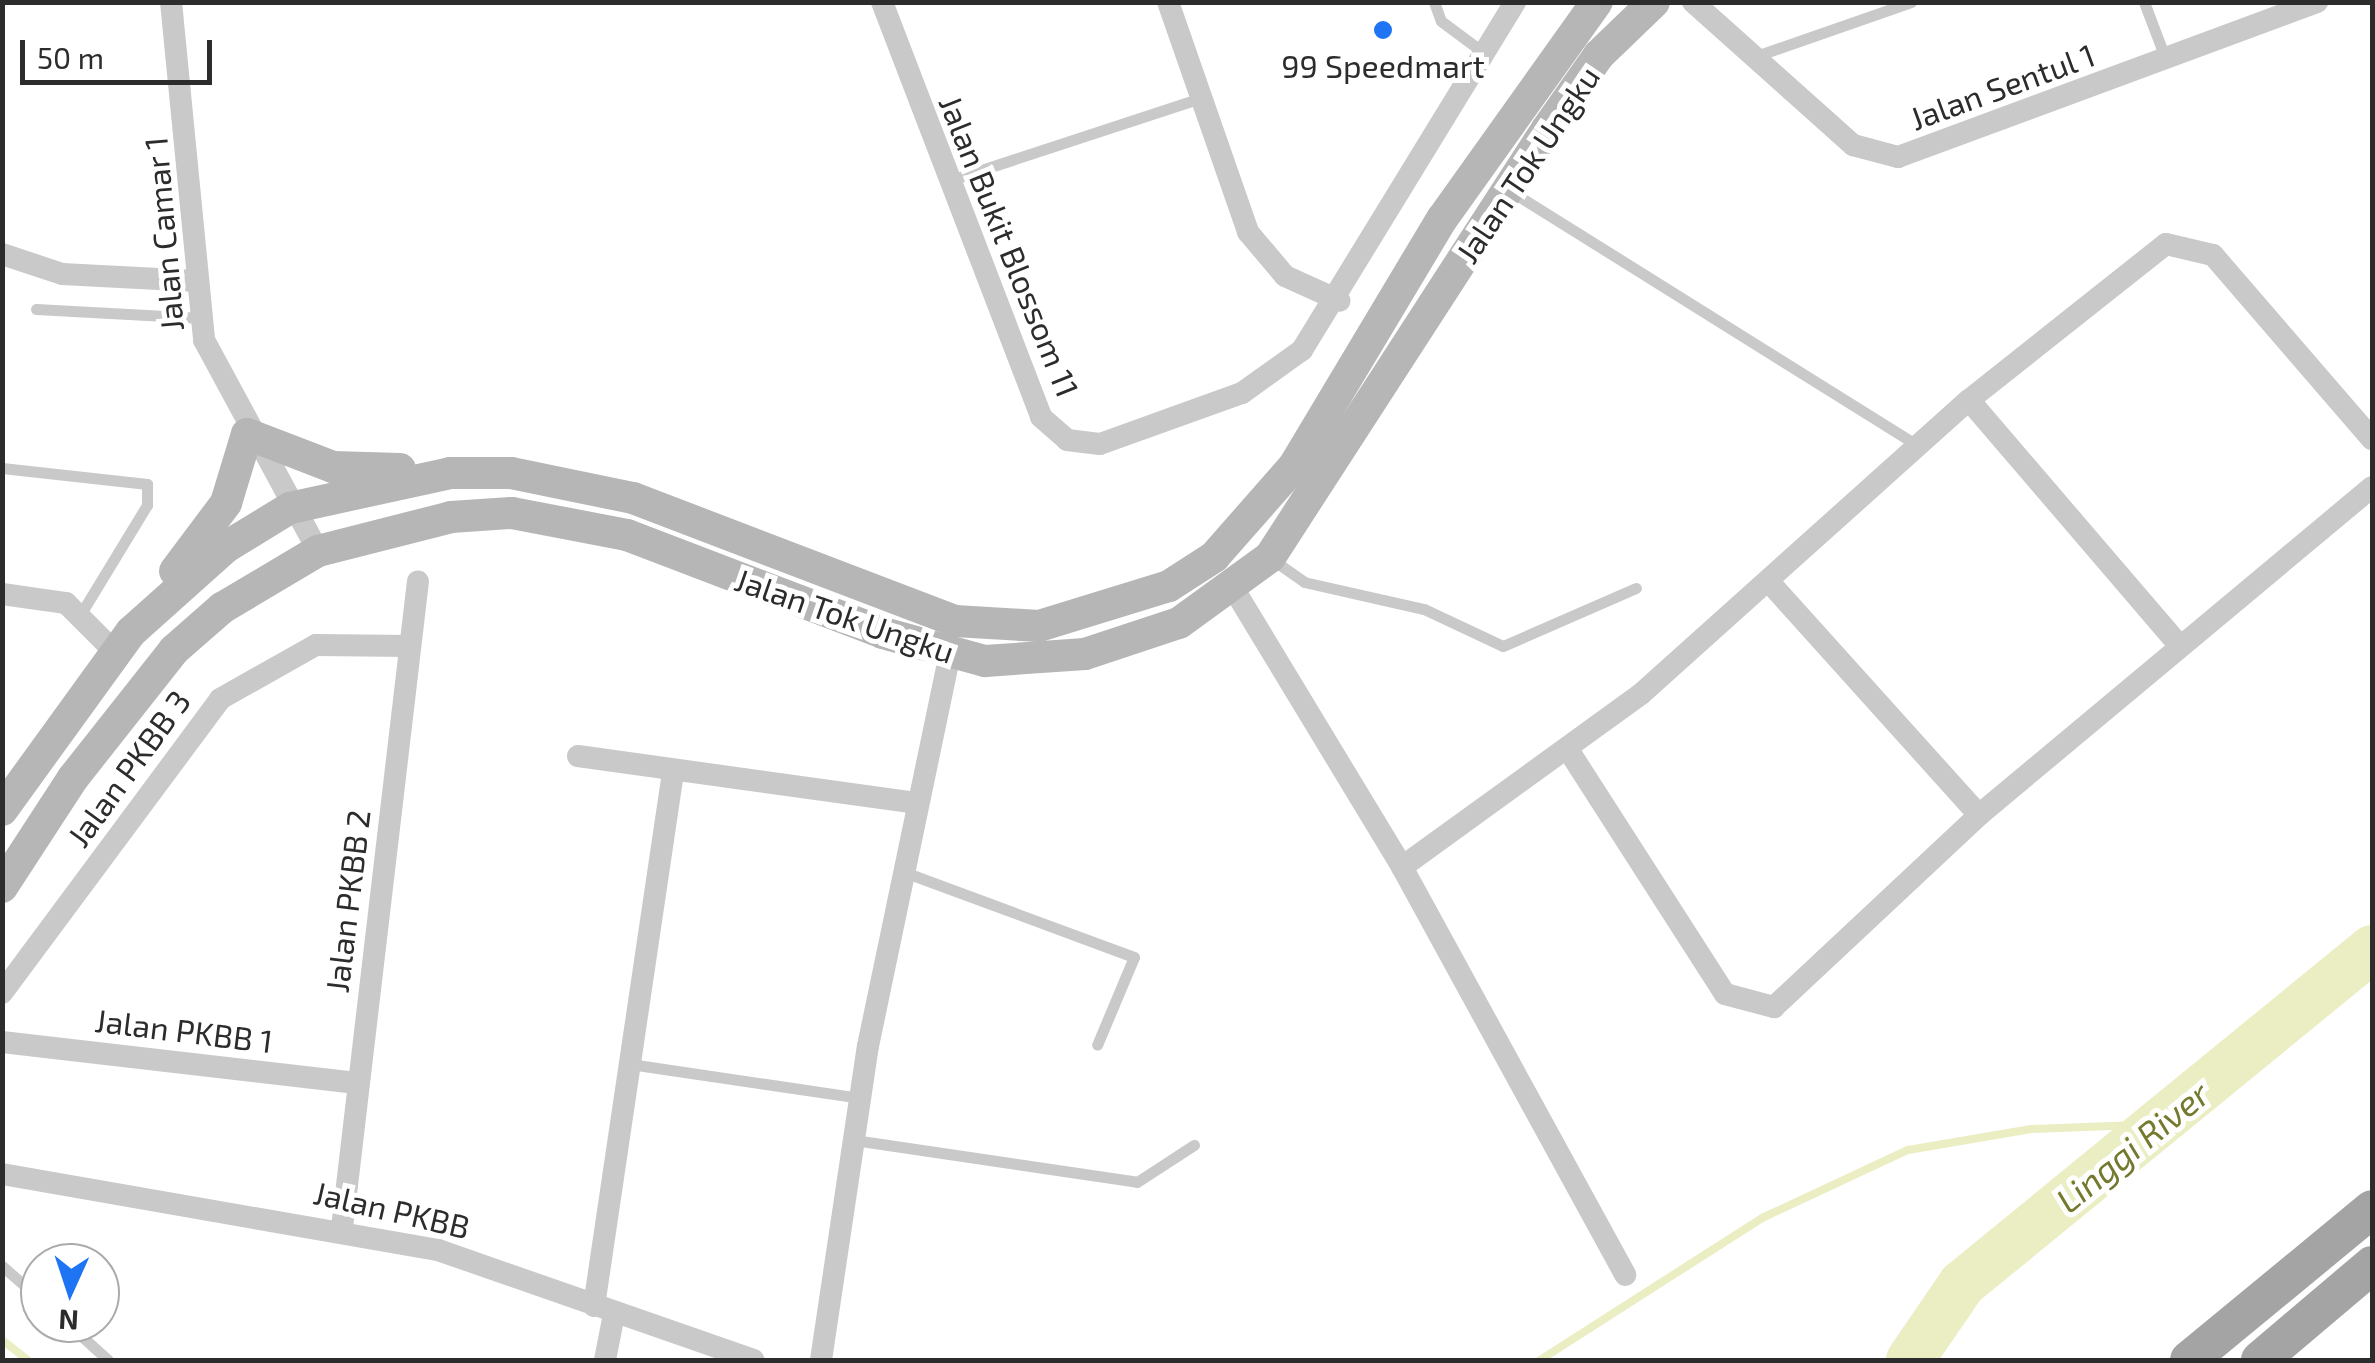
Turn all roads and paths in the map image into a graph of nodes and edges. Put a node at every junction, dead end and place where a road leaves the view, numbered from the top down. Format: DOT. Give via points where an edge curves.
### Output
graph roads {
  1 [pos="170,2"];
  2 [pos="882,2"];
  3 [pos="1168,2"];
  4 [pos="1434,2"];
  5 [pos="1516,2"];
  6 [pos="1598,2"];
  7 [pos="1654,2"];
  8 [pos="1693,2"];
  9 [pos="1911,2"];
  10 [pos="2144,2"];
  11 [pos="2317,2"];
  12 [pos="1480,50"];
  13 [pos="1759,55"];
  14 [pos="2166,60"];
  15 [pos="1201,98"];
  16 [pos="946,182"];
  17 [pos="1508,190"];
  18 [pos="2,254"];
  19 [pos="197,281"];
  20 [pos="1340,301"];
  21 [pos="36,308"];
  22 [pos="202,318"];
  23 [pos="1969,400"];
  24 [pos="248,434"];
  25 [pos="2372,439"];
  26 [pos="1920,446"];
  27 [pos="2,468"];
  28 [pos="450,473"];
  29 [pos="2372,487"];
  30 [pos="290,508"];
  31 [pos="318,552"];
  32 [pos="1270,558"];
  33 [pos="418,581"];
  34 [pos="1771,584"];
  35 [pos="1636,588"];
  36 [pos="1234,592"];
  37 [pos="2,594"];
  38 [pos="170,594"];
  39 [pos="79,617"];
  40 [pos="2178,645"];
  41 [pos="410,646"];
  42 [pos="116,653"];
  43 [pos="950,655"];
  44 [pos="1567,748"];
  45 [pos="578,756"];
  46 [pos="673,772"];
  47 [pos="918,803"];
  48 [pos="2,810"];
  49 [pos="1979,816"];
  50 [pos="1402,867"];
  51 [pos="904,872"];
  52 [pos="2,887"];
  53 [pos="2,993"];
  54 [pos="2,1042"];
  55 [pos="1097,1045"];
  56 [pos="630,1064"];
  57 [pos="359,1083"];
  58 [pos="860,1098"];
  59 [pos="854,1140"];
  60 [pos="1194,1145"];
  61 [pos="2,1174"];
  62 [pos="2372,1209"];
  63 [pos="342,1228"];
  64 [pos="2372,1264"];
  65 [pos="1625,1275"];
  66 [pos="604,1310"];
  67 [pos="90,1343"];
  68 [pos="108,1360"];
  69 [pos="605,1360"];
  70 [pos="752,1360"];
  71 [pos="821,1360"];
  72 [pos="2189,1360"];
  73 [pos="2260,1360"];
  1 -- 19 [label="street, Jalan Camar 1"];
  2 -- 16 [label="street, Jalan Bukit Blossom 11"];
  3 -- 15 [label="street"];
  4 -- 12 [label="lane" via="1441,22"];
  5 -- 12 [label="street, Jalan Bukit Blossom 11"];
  6 -- 28 [label="main road, Jalan Tok Ungku" via="1442,219 1294,466 1214,558 1151,594 1038,626 954,621 634,498 512,473"];
  7 -- 17 [label="main road, Jalan Tok Ungku" via="1599,56"];
  8 -- 13 [label="street, Jalan Sentul 1"];
  9 -- 13 [label="lane"];
  10 -- 14 [label="lane"];
  11 -- 14 [label="street, Jalan Sentul 1"];
  12 -- 20 [label="street, Jalan Bukit Blossom 11"];
  13 -- 14 [label="street, Jalan Sentul 1" via="1853,145 1898,157"];
  15 -- 16 [label="lane"];
  15 -- 20 [label="street" via="1260,251 1285,276"];
  16 -- 20 [label="street, Jalan Bukit Blossom 11" via="1041,417 1067,440 1100,444 1155,430 1242,393 1302,350"];
  17 -- 26 [label="lane"];
  17 -- 32 [label="main road, Jalan Tok Ungku"];
  18 -- 19 [label="street" via="62,274"];
  19 -- 22 [label="street, Jalan Camar 1"];
  21 -- 22 [label="lane"];
  22 -- 24 [label="street, Jalan Camar 1"];
  23 -- 25 [label="street" via="2152,252 2184,241 2213,255"];
  23 -- 26 [label="street"];
  23 -- 40 [label="street"];
  24 -- 28 [label="main road" via="334,467"];
  24 -- 30 [label="street, Jalan Camar 1"];
  24 -- 38 [label="main road" via="226,503 172,575"];
  26 -- 34 [label="street"];
  27 -- 39 [label="lane" via="147,484 148,506"];
  28 -- 30 [label="main road, Jalan Tok Ungku"];
  29 -- 40 [label="street"];
  30 -- 31 [label="street, Jalan Camar 1"];
  30 -- 38 [label="main road, Jalan Tok Ungku"];
  31 -- 43 [label="main road, Jalan Tok Ungku" via="451,518 570,520"];
  31 -- 52 [label="main road, Jalan Tok Ungku" via="222,608 174,650"];
  32 -- 35 [label="lane" via="1304,582 1424,609 1503,646"];
  32 -- 36 [label="main road, Jalan Tok Ungku"];
  33 -- 41 [label="street, Jalan PKBB 2"];
  34 -- 44 [label="street"];
  34 -- 49 [label="street"];
  36 -- 43 [label="main road, Jalan Tok Ungku" via="1179,623 1085,654 1032,662"];
  36 -- 50 [label="street"];
  37 -- 39 [label="street" via="52,597"];
  38 -- 42 [label="main road, Jalan Tok Ungku"];
  39 -- 42 [label="street"];
  40 -- 49 [label="street"];
  41 -- 53 [label="street, Jalan PKBB 3" via="316,646 220,698"];
  41 -- 57 [label="street, Jalan PKBB 2"];
  42 -- 48 [label="main road, Jalan Tok Ungku"];
  43 -- 47 [label="street"];
  44 -- 49 [label="street" via="1725,994 1757,1009 1791,996"];
  44 -- 50 [label="street"];
  45 -- 46 [label="street"];
  46 -- 47 [label="street"];
  46 -- 56 [label="street"];
  47 -- 51 [label="street"];
  50 -- 65 [label="street"];
  51 -- 55 [label="lane" via="1134,957"];
  51 -- 58 [label="street"];
  54 -- 57 [label="street, Jalan PKBB 1"];
  56 -- 58 [label="lane"];
  56 -- 66 [label="street"];
  57 -- 63 [label="street, Jalan PKBB 2"];
  58 -- 59 [label="street"];
  59 -- 60 [label="lane" via="1137,1182"];
  59 -- 71 [label="street"];
  61 -- 63 [label="street, Jalan PKBB"];
  62 -- 72 [label="main road"];
  63 -- 66 [label="street, Jalan PKBB" via="514,1272"];
  64 -- 73 [label="main road"];
  66 -- 69 [label="street"];
  66 -- 70 [label="street, Jalan PKBB"];
  67 -- 68 [label="lane"];
}
